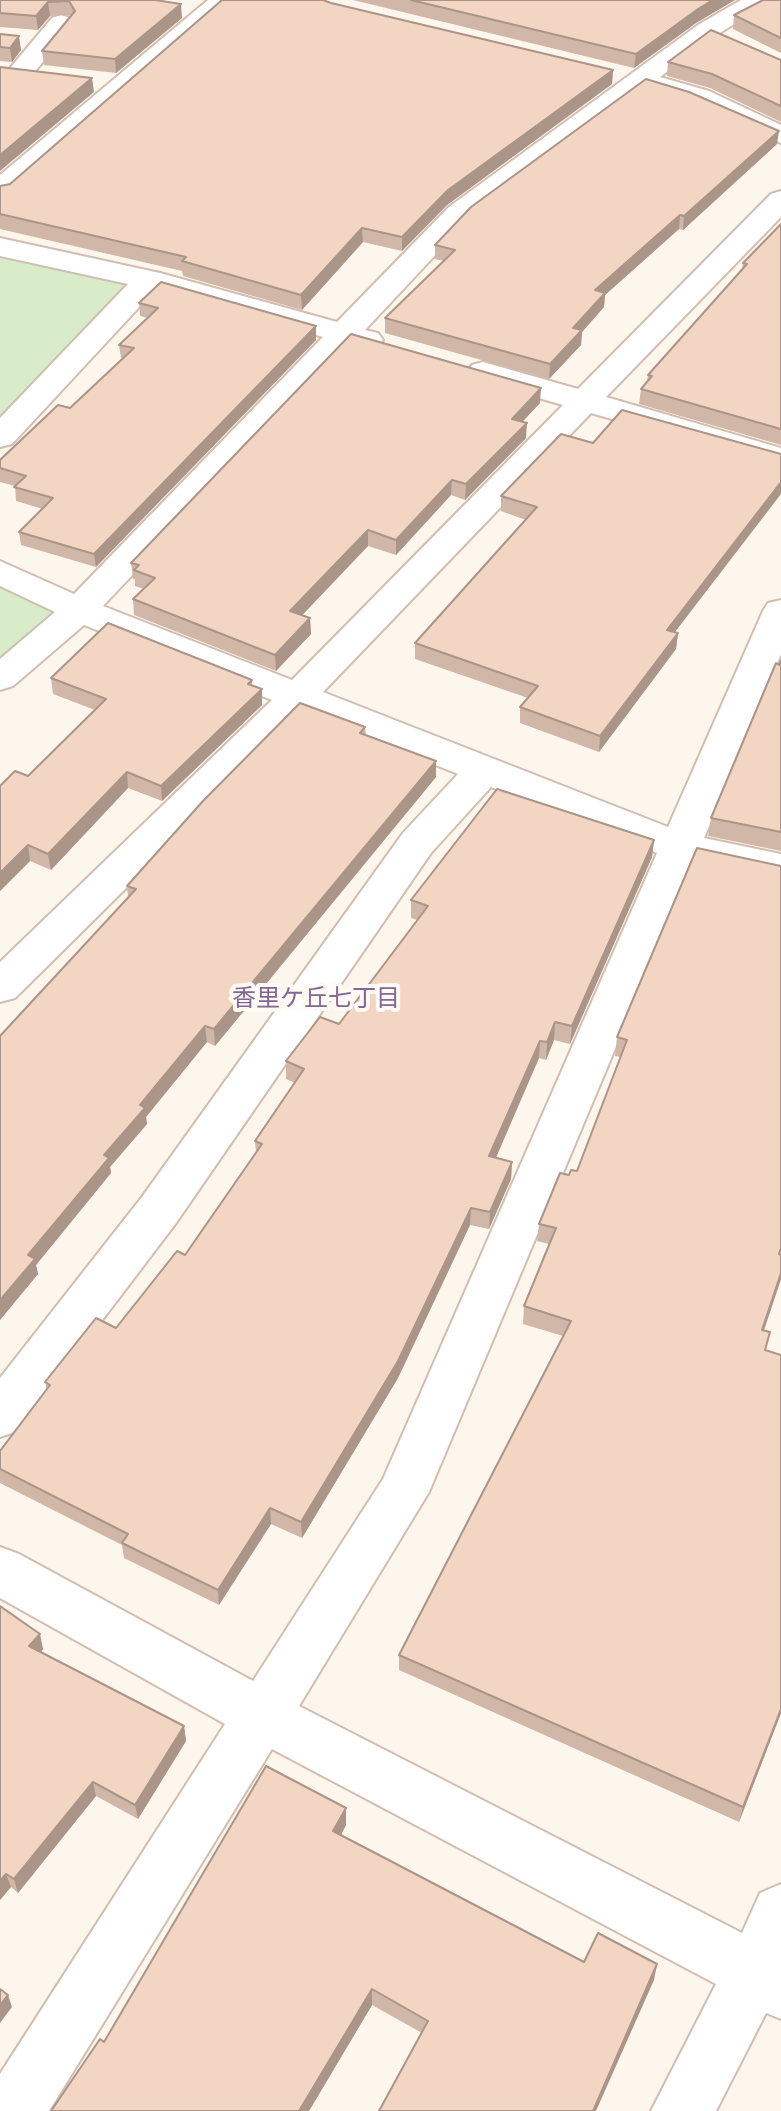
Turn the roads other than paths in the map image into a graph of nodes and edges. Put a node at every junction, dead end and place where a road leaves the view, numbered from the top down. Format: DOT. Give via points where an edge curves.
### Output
graph roads {
  1 [pos="766,0"];
  2 [pos="217,5"];
  3 [pos="182,7"];
  4 [pos="15,39"];
  5 [pos="10,72"];
  6 [pos="622,75"];
  7 [pos="50,77"];
  8 [pos="94,82"];
  9 [pos="123,85"];
  10 [pos="781,135"];
  11 [pos="6,179"];
  12 [pos="781,200"];
  13 [pos="0,247"];
  14 [pos="149,279"];
  15 [pos="342,333"];
  16 [pos="403,350"];
  17 [pos="448,362"];
  18 [pos="583,400"];
  19 [pos="0,437"];
  20 [pos="781,458"];
  21 [pos="0,572"];
  22 [pos="79,610"];
  23 [pos="781,611"];
  24 [pos="0,678"];
  25 [pos="300,696"];
  26 [pos="485,769"];
  27 [pos="681,847"];
  28 [pos="781,868"];
  29 [pos="0,987"];
  30 [pos="0,1416"];
  31 [pos="0,1571"];
  32 [pos="262,1715"];
  33 [pos="781,1914"];
  34 [pos="768,1981"];
  35 [pos="13,2111"];
  36 [pos="682,2111"];
  1 -- 6 [label="street" via="748,6 719,36"];
  2 -- 3 [label="street"];
  2 -- 9 [label="street"];
  4 -- 5 [label="street" via="53,33"];
  5 -- 7 [label="street"];
  6 -- 10 [label="street" via="699,97"];
  6 -- 15 [label="street" via="459,213"];
  8 -- 9 [label="street"];
  9 -- 11 [label="street"];
  12 -- 18 [label="street"];
  13 -- 14 [label="street"];
  14 -- 15 [label="street"];
  14 -- 19 [label="street"];
  15 -- 16 [label="street"];
  15 -- 22 [label="street"];
  17 -- 18 [label="street"];
  18 -- 20 [label="street"];
  18 -- 25 [label="street"];
  21 -- 22 [label="street"];
  22 -- 24 [label="street"];
  22 -- 25 [label="street"];
  23 -- 27 [label="street"];
  25 -- 26 [label="street"];
  25 -- 29 [label="street"];
  26 -- 27 [label="street"];
  26 -- 30 [label="street" via="417,843 159,1210"];
  27 -- 28 [label="street"];
  27 -- 32 [label="street" via="403,1492"];
  31 -- 32 [label="street"];
  32 -- 34 [label="street"];
  32 -- 35 [label="street"];
  33 -- 34 [label="street"];
  34 -- 36 [label="street"];
}
